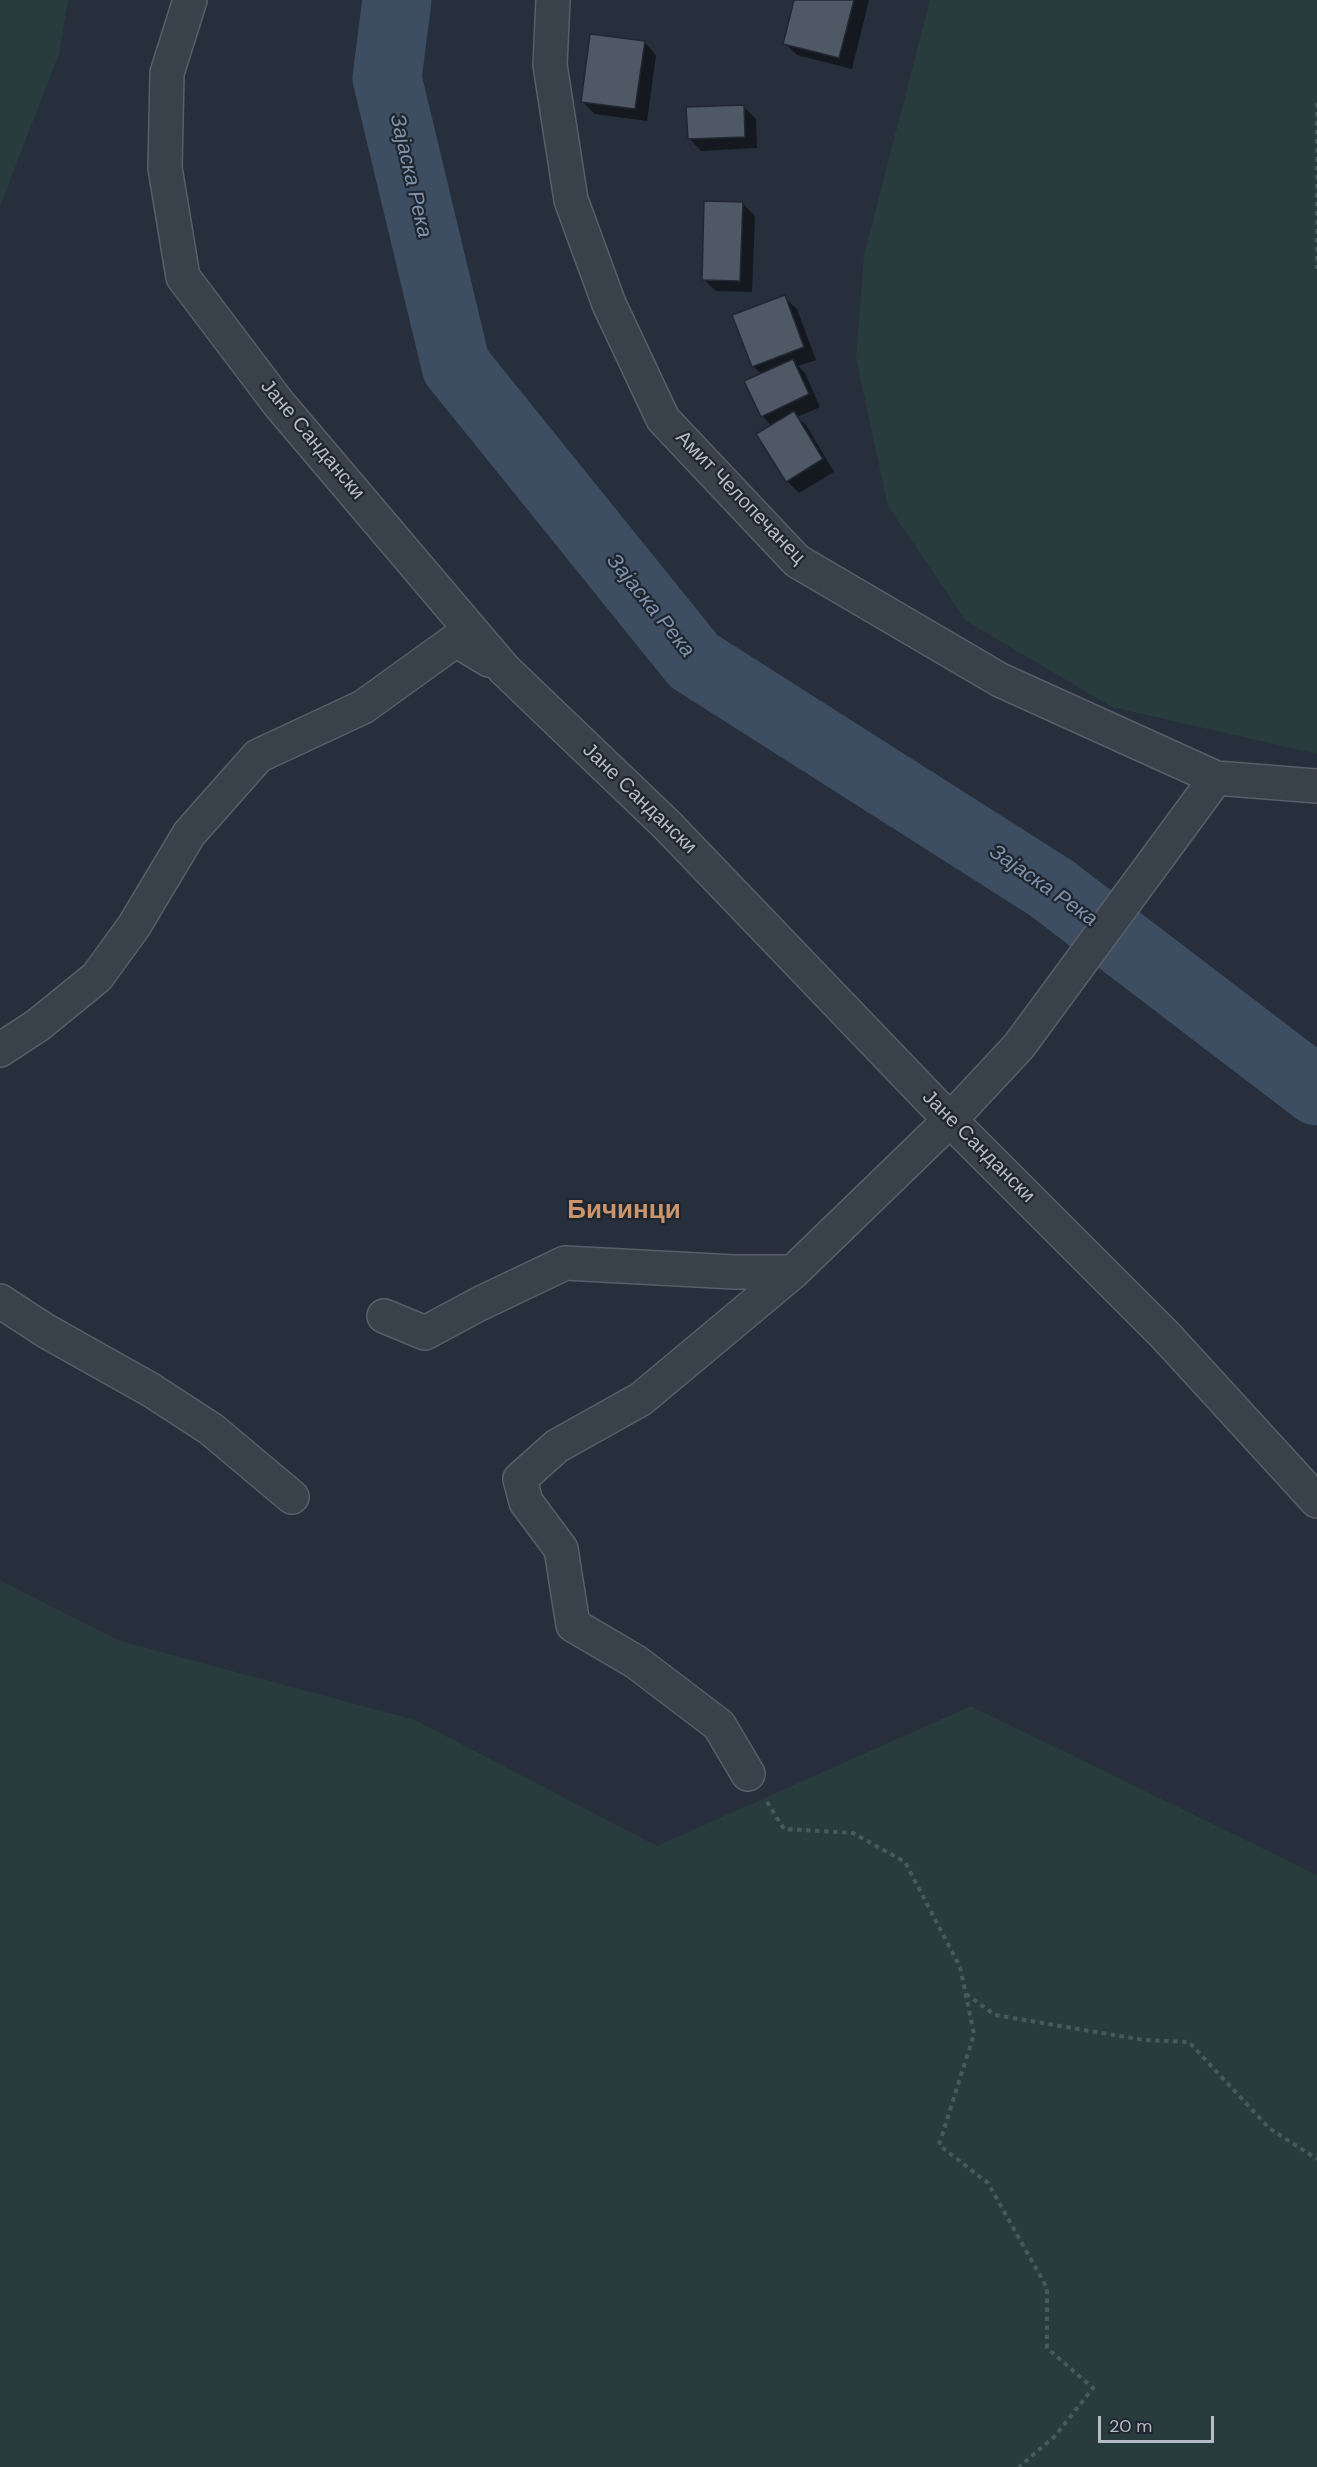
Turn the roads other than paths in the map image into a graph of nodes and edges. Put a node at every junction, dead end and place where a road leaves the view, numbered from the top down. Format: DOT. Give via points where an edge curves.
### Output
graph roads {
  1 [pos="190,0"];
  2 [pos="553,0"];
  3 [pos="504,669"];
  4 [pos="1215,778"];
  5 [pos="1317,786"];
  6 [pos="0,1050"];
  7 [pos="950,1120"];
  8 [pos="793,1272"];
  9 [pos="0,1301"];
  10 [pos="384,1316"];
  11 [pos="292,1497"];
  12 [pos="1317,1501"];
  13 [pos="748,1774"];
  1 -- 3 [label="street, Јане Сандански" via="167,73 165,168 183,277 279,404"];
  2 -- 4 [label="street, Амит Челопечанец" via="550,65 571,200 609,304 663,419 797,561 1000,680"];
  3 -- 6 [label="street" via="456,640 363,707 258,756 189,834 134,926 97,977"];
  3 -- 7 [label="street, Јане Сандански" via="667,825"];
  4 -- 5 [label="street, Амит Челопечанец"];
  4 -- 7 [label="street" via="1019,1046"];
  7 -- 8 [label="street"];
  7 -- 12 [label="street, Јане Сандански" via="1165,1335"];
  8 -- 10 [label="street" via="565,1263 426,1333"];
  8 -- 13 [label="street" via="641,1398 556,1446 520,1479 526,1502 561,1550 573,1625 636,1662 719,1725"];
  9 -- 11 [label="street" via="201,1423"];
}
